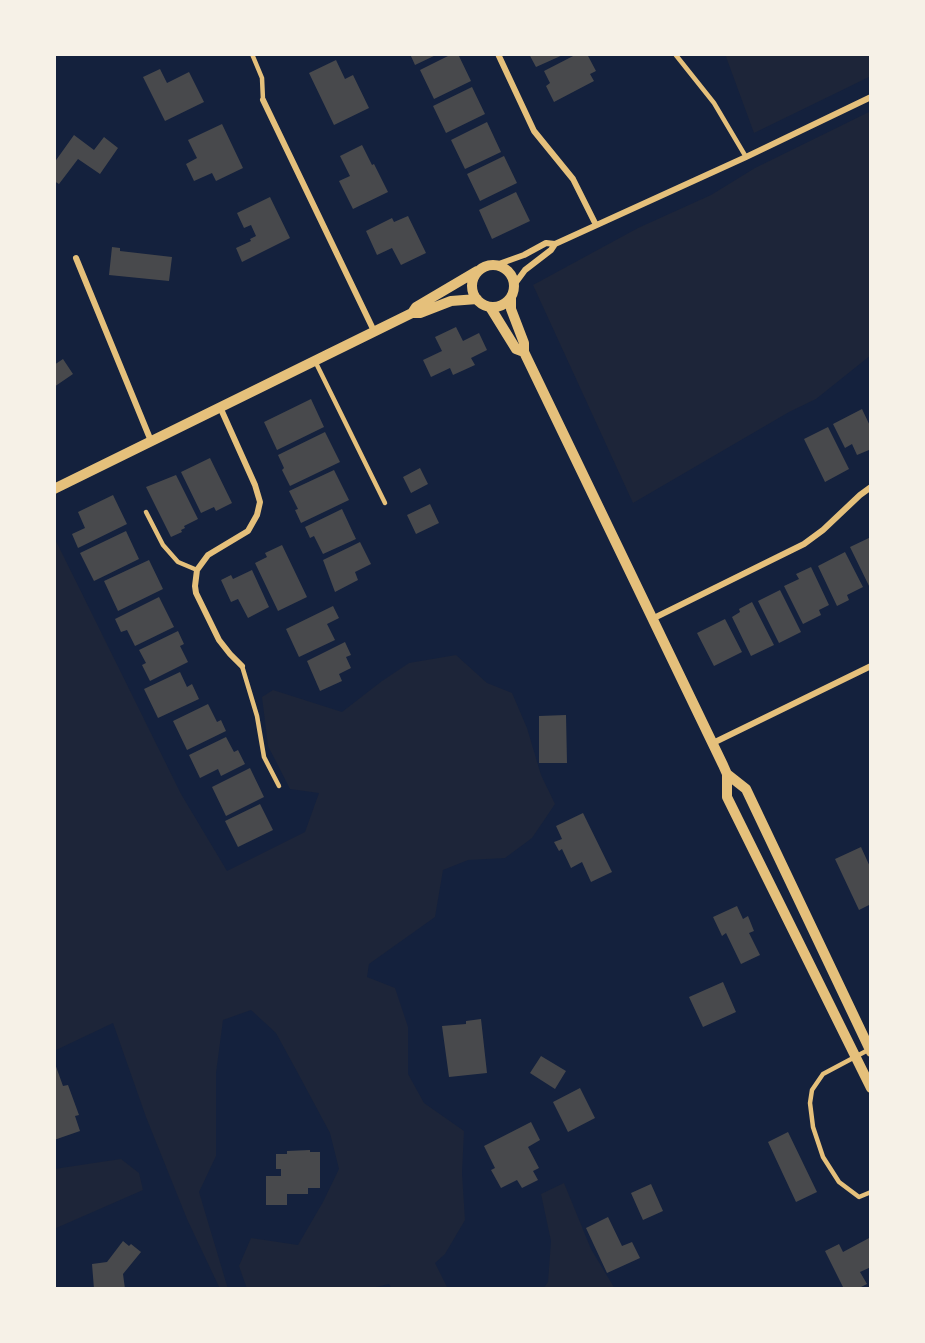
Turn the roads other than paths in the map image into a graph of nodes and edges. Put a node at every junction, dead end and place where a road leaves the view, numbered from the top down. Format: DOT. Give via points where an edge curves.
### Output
graph roads {
  1 [pos="252,54"];
  2 [pos="498,54"];
  3 [pos="675,54"];
  4 [pos="871,97"];
  5 [pos="263,100"];
  6 [pos="746,157"];
  7 [pos="596,225"];
  8 [pos="555,244"];
  9 [pos="76,258"];
  10 [pos="496,265"];
  11 [pos="477,271"];
  12 [pos="514,285"];
  13 [pos="511,297"];
  14 [pos="477,299"];
  15 [pos="490,307"];
  16 [pos="412,313"];
  17 [pos="374,331"];
  18 [pos="524,352"];
  19 [pos="315,361"];
  20 [pos="220,407"];
  21 [pos="151,441"];
  22 [pos="871,487"];
  23 [pos="54,489"];
  24 [pos="386,503"];
  25 [pos="146,512"];
  26 [pos="197,570"];
  27 [pos="654,618"];
  28 [pos="242,666"];
  29 [pos="871,666"];
  30 [pos="713,743"];
  31 [pos="728,774"];
  32 [pos="279,786"];
  33 [pos="870,1050"];
  34 [pos="856,1057"];
  35 [pos="871,1088"];
  36 [pos="871,1192"];
  1 -- 5 [label="lane" via="262,78"];
  2 -- 7 [label="street" via="534,131 573,179"];
  3 -- 6 [label="lane" via="714,103"];
  4 -- 6 [label="street"];
  5 -- 17 [label="street"];
  6 -- 7 [label="street"];
  7 -- 8 [label="street"];
  8 -- 10 [label="street" via="546,243"];
  8 -- 12 [label="street"];
  9 -- 21 [label="street"];
  10 -- 11 [label="street"];
  10 -- 12 [label="street" via="510,274"];
  11 -- 14 [label="street" via="472,283"];
  11 -- 16 [label="street"];
  12 -- 13 [label="street"];
  13 -- 15 [label="street"];
  13 -- 18 [label="street"];
  14 -- 15 [label="street"];
  14 -- 16 [label="street" via="451,301"];
  15 -- 18 [label="street" via="516,349"];
  16 -- 17 [label="street"];
  17 -- 19 [label="street"];
  18 -- 27 [label="street"];
  19 -- 20 [label="street"];
  19 -- 24 [label="lane"];
  20 -- 21 [label="street"];
  20 -- 26 [label="street" via="260,502 248,531 208,555"];
  21 -- 23 [label="street"];
  22 -- 27 [label="street" via="804,544"];
  25 -- 26 [label="lane" via="163,545 178,562"];
  26 -- 28 [label="street" via="196,593 219,640"];
  27 -- 30 [label="street"];
  28 -- 32 [label="lane" via="264,757"];
  29 -- 30 [label="street"];
  30 -- 31 [label="street"];
  31 -- 33 [label="street" via="746,789"];
  31 -- 34 [label="street" via="727,797"];
  33 -- 34 [label="lane"];
  34 -- 35 [label="street"];
  34 -- 36 [label="lane" via="823,1074 810,1103 813,1127 824,1157 839,1182 859,1197"];
}
